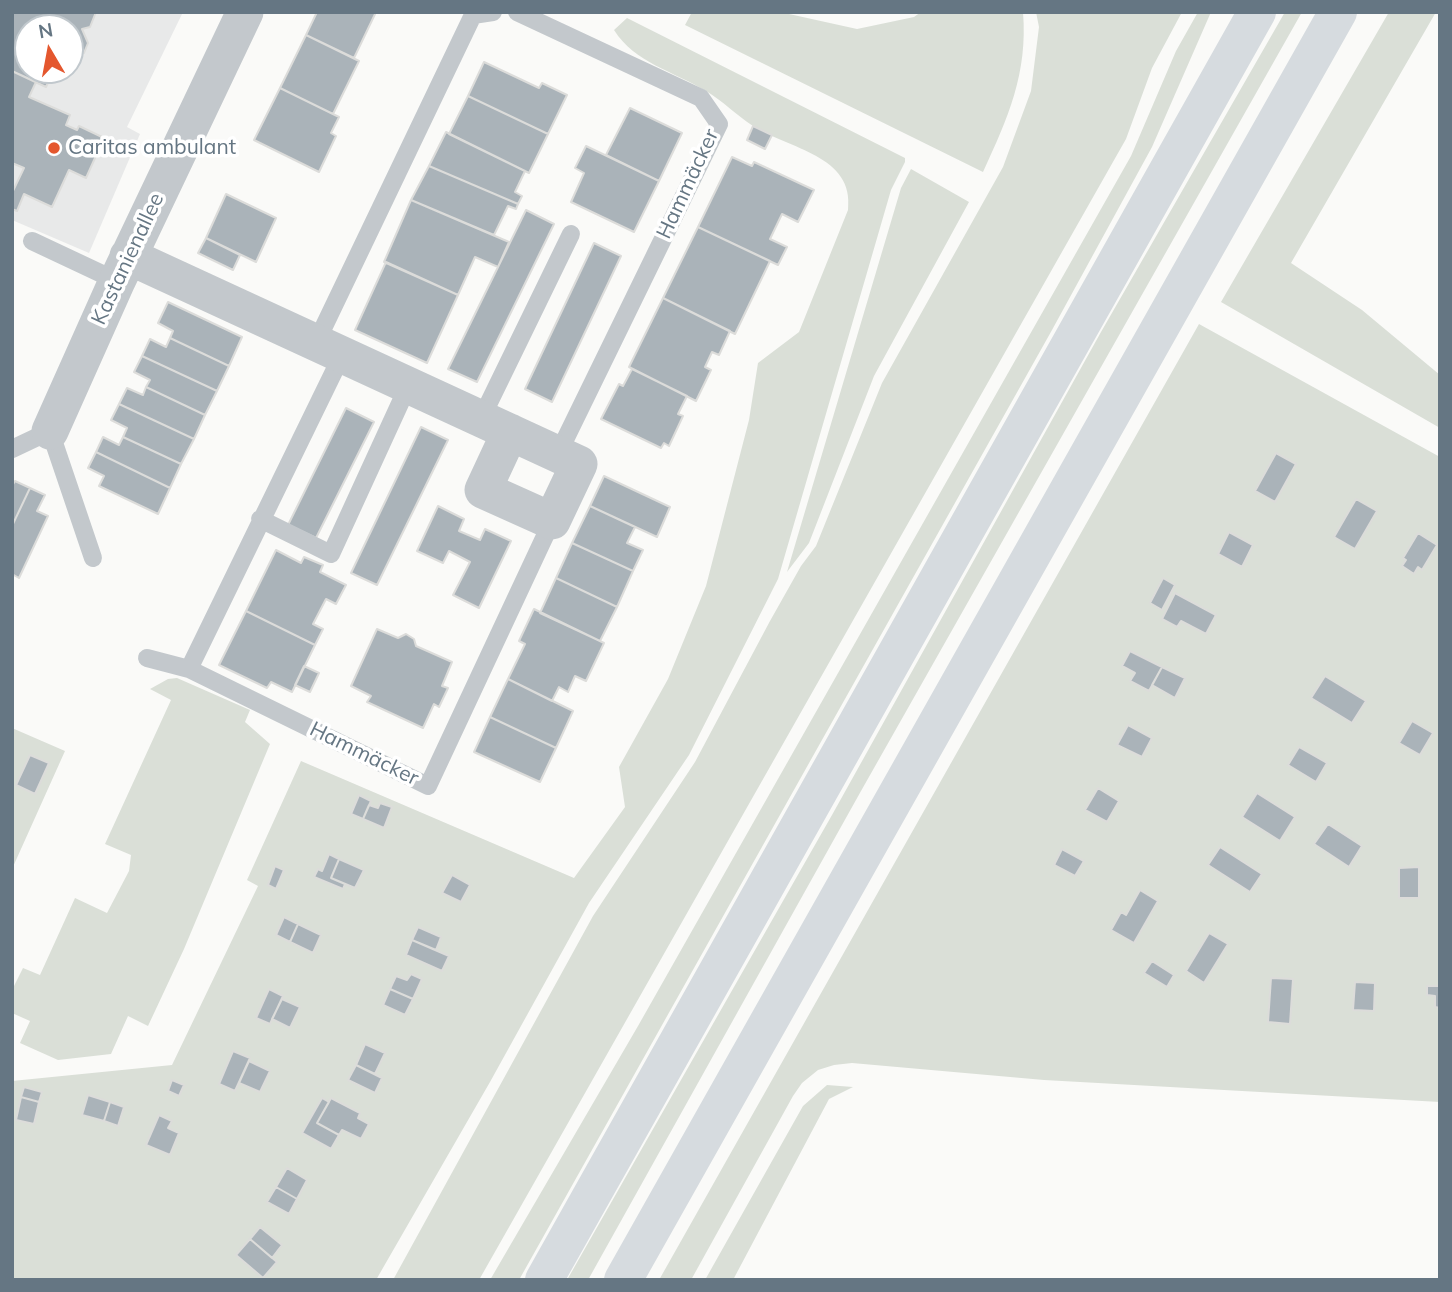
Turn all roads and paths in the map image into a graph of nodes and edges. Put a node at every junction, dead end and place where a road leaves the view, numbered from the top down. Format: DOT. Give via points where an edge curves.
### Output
graph roads {
  1 [pos="245,12"];
  2 [pos="493,12"];
  3 [pos="517,12"];
  4 [pos="1257,12"];
  5 [pos="1338,12"];
  6 [pos="571,234"];
  7 [pos="32,241"];
  8 [pos="123,268"];
  9 [pos="329,349"];
  10 [pos="408,386"];
  11 [pos="495,426"];
  12 [pos="50,430"];
  13 [pos="12,449"];
  14 [pos="558,454"];
  15 [pos="260,519"];
  16 [pos="552,521"];
  17 [pos="93,558"];
  18 [pos="147,657"];
  19 [pos="189,668"];
  20 [pos="544,1280"];
  21 [pos="622,1280"];
  1 -- 8 [label="street, Kastanienallee"];
  2 -- 9 [label="lane" via="473,15"];
  3 -- 14 [label="lane, Hammäcker" via="701,98 719,124"];
  4 -- 20 [label="highway"];
  5 -- 21 [label="highway"];
  6 -- 11 [label="lane"];
  7 -- 8 [label="lane"];
  8 -- 9 [label="street, Hammäcker"];
  8 -- 12 [label="street, Kastanienallee"];
  9 -- 10 [label="street, Hammäcker"];
  9 -- 15 [label="lane"];
  10 -- 11 [label="street, Hammäcker"];
  10 -- 15 [label="lane" via="331,554"];
  11 -- 14 [label="street, Hammäcker"];
  11 -- 16 [label="street" via="483,490"];
  12 -- 13 [label="lane"];
  12 -- 17 [label="lane"];
  14 -- 16 [label="street, Hammäcker" via="579,464"];
  15 -- 19 [label="lane"];
  16 -- 19 [label="lane, Hammäcker" via="428,786"];
  18 -- 19 [label="lane, Hammäcker"];
}
